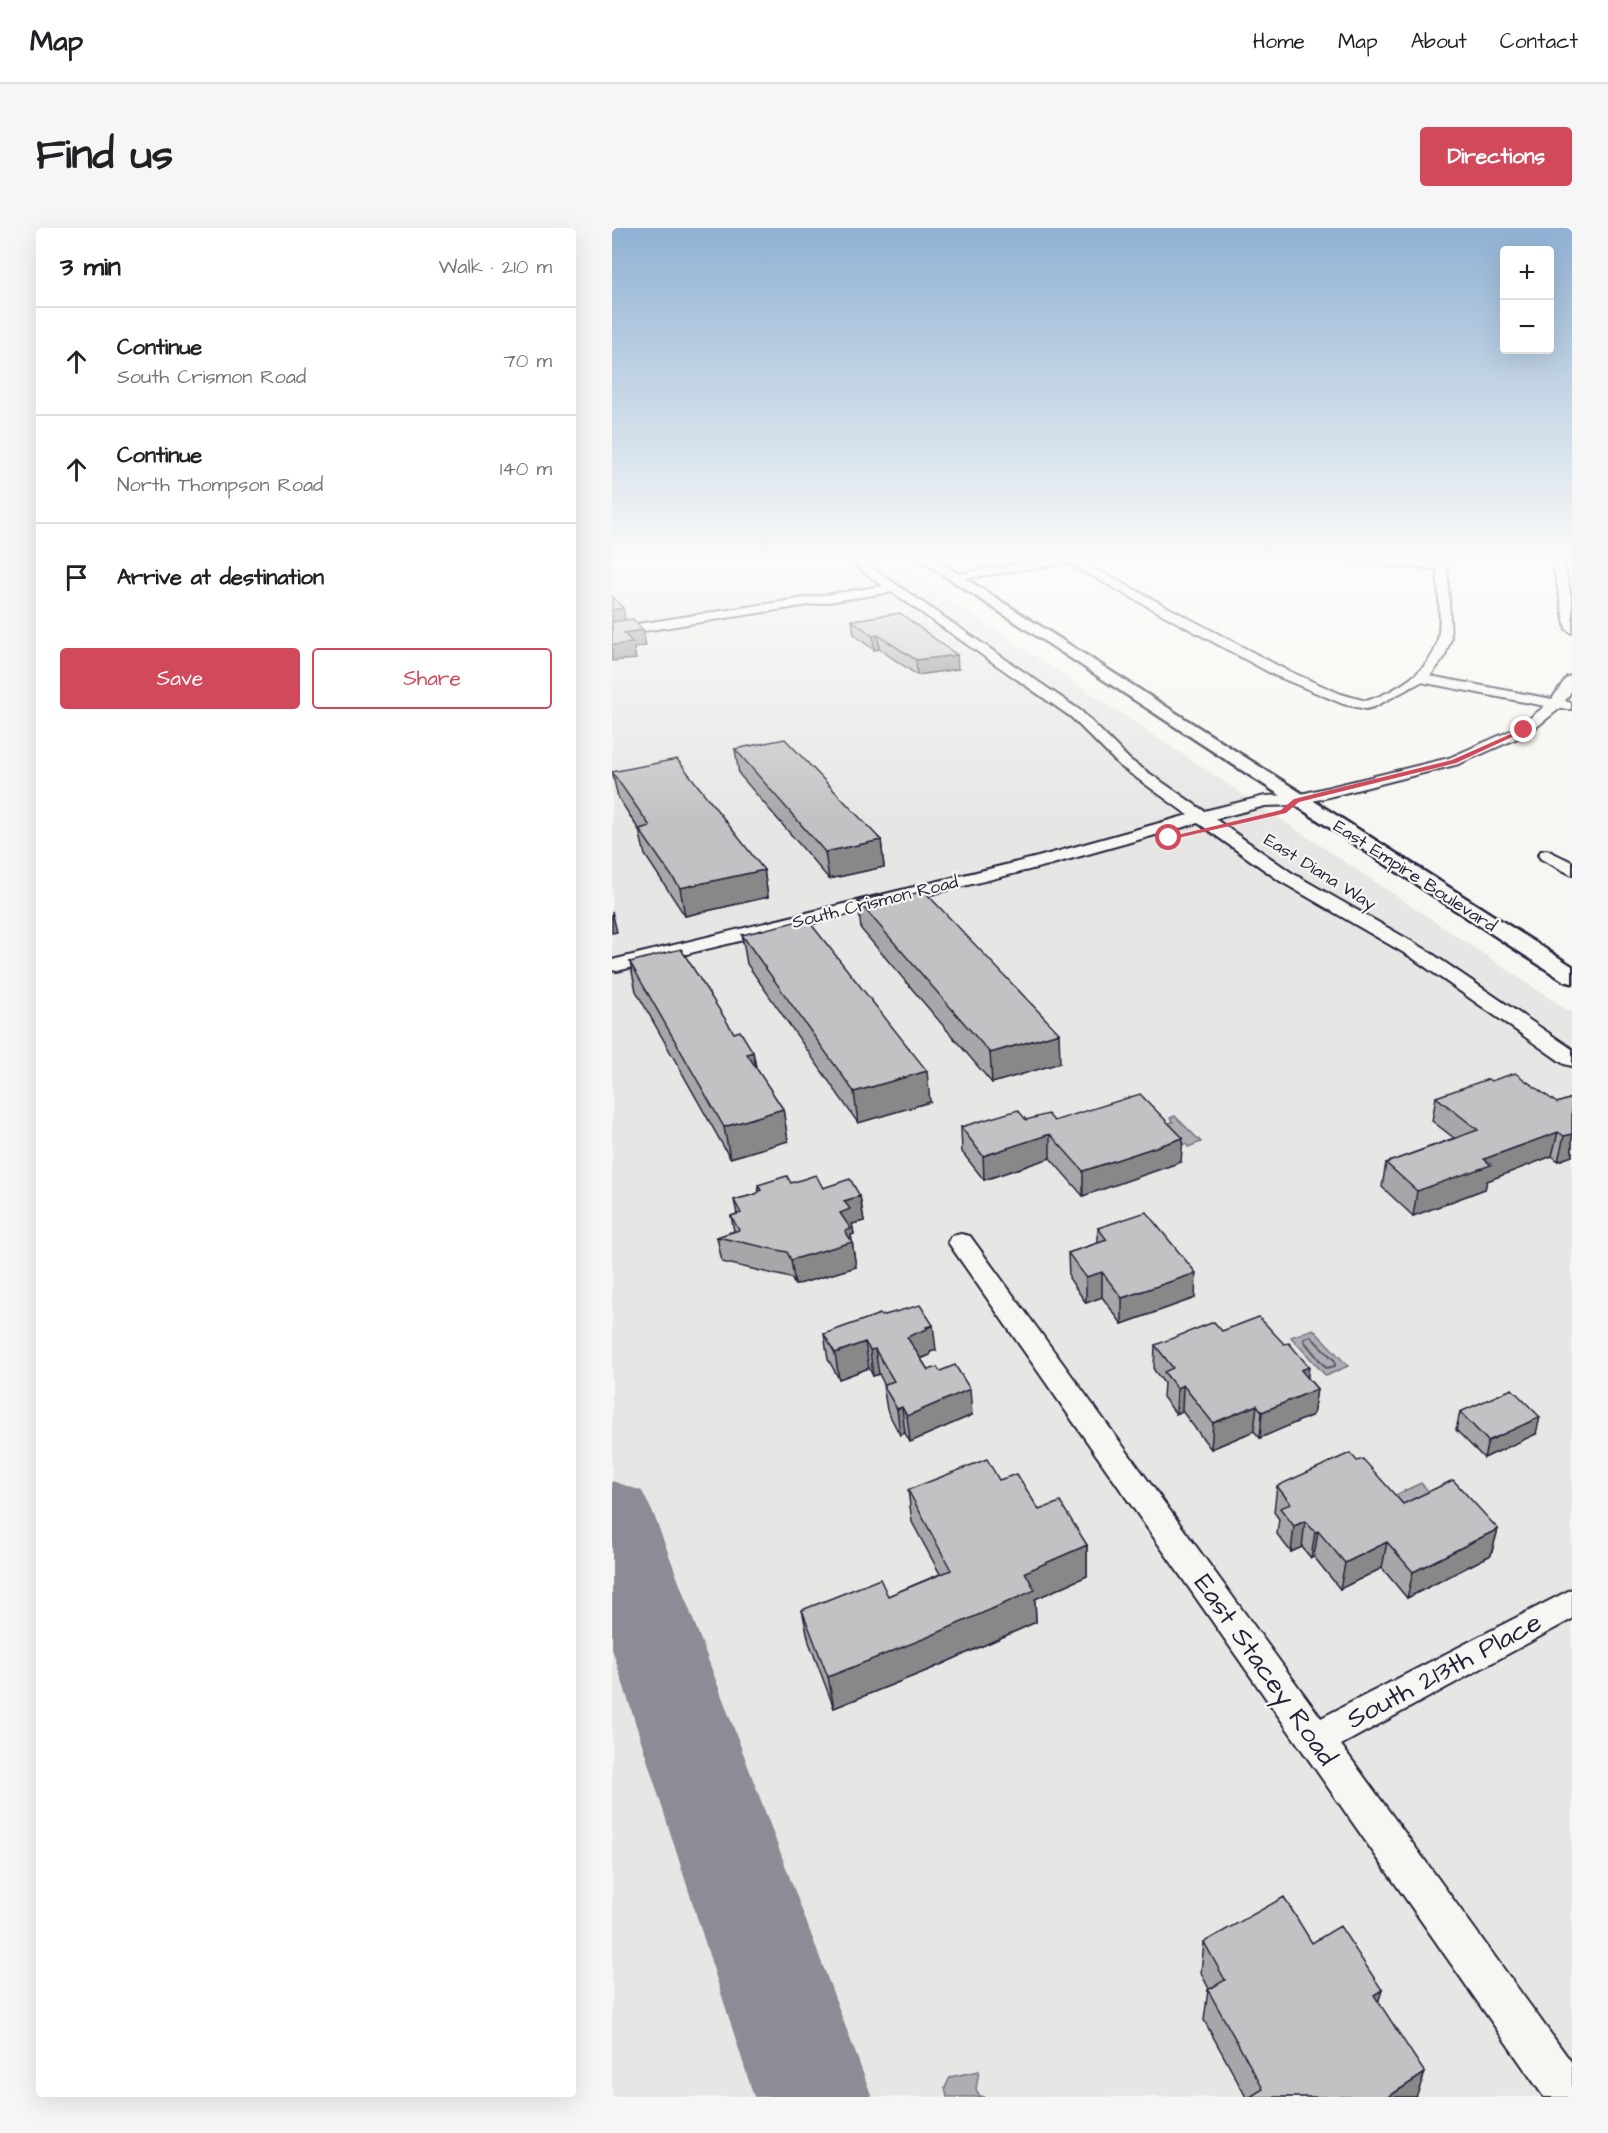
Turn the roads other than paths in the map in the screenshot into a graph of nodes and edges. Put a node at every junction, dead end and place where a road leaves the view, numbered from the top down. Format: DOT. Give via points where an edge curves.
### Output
graph roads {
  1 [pos="978,646"];
  2 [pos="1059,646"];
  3 [pos="1231,646"];
  4 [pos="1444,646"];
  5 [pos="1421,678"];
  6 [pos="1572,680"];
  7 [pos="1556,704"];
  8 [pos="1572,707"];
  9 [pos="1297,800"];
  10 [pos="1201,817"];
  11 [pos="1216,828"];
  12 [pos="1132,836"];
  13 [pos="1572,847"];
  14 [pos="1572,870"];
  15 [pos="617,965"];
  16 [pos="1572,976"];
  17 [pos="1572,1059"];
  18 [pos="961,1242"];
  19 [pos="1572,1603"];
  20 [pos="1315,1740"];
  21 [pos="1570,2097"];
  1 -- 10 [label="street, East Diana Way" via="1076,714 1125,763"];
  2 -- 9 [label="street, East Empire Boulevard"];
  3 -- 5 [label="street" via="1302,683 1365,705"];
  4 -- 5 [label="street"];
  5 -- 7 [label="street"];
  6 -- 7 [label="street"];
  7 -- 8 [label="street"];
  7 -- 9 [label="street" via="1524,730 1454,761"];
  9 -- 10 [label="street, South Crismon Road" via="1265,801"];
  9 -- 11 [label="street, South Crismon Road" via="1284,812"];
  9 -- 16 [label="street, East Empire Boulevard"];
  10 -- 11 [label="street, East Diana Way"];
  10 -- 12 [label="street, South Crismon Road"];
  11 -- 12 [label="street, South Crismon Road" via="1169,838"];
  11 -- 17 [label="street, East Diana Way" via="1310,892 1418,953"];
  12 -- 15 [label="street, South Crismon Road"];
  13 -- 14 [label="street" via="1547,855"];
  18 -- 20 [label="street, East Stacey Road"];
  19 -- 20 [label="street, South 213th Place"];
  20 -- 21 [label="street, East Stacey Road"];
}
